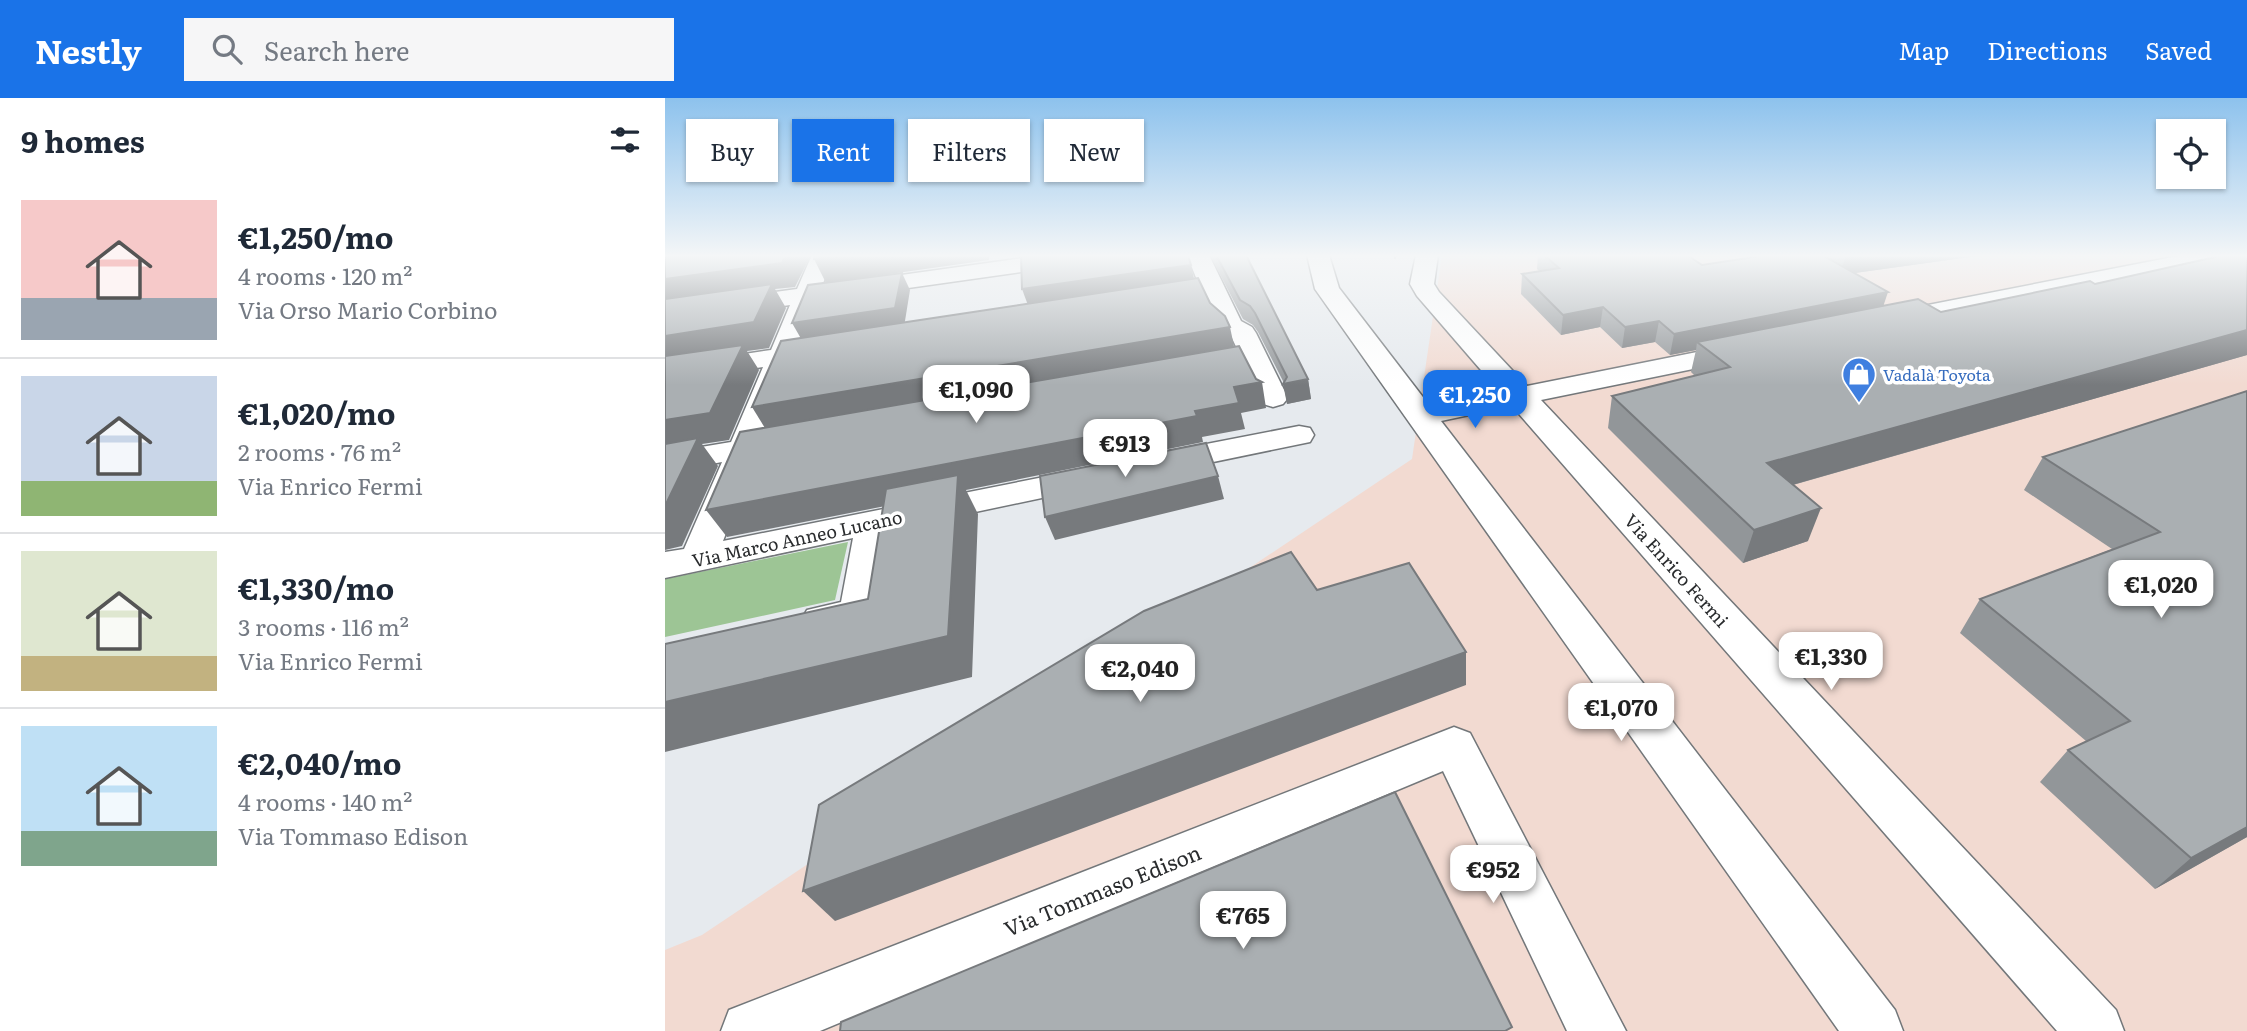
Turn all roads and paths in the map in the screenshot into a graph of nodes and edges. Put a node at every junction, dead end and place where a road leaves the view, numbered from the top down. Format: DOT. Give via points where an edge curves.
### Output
graph roads {
  1 [pos="781,299"];
  2 [pos="805,299"];
  3 [pos="1155,299"];
  4 [pos="1217,299"];
  5 [pos="1334,299"];
  6 [pos="1431,299"];
  7 [pos="2000,299"];
  8 [pos="1132,302"];
  9 [pos="665,315"];
  10 [pos="1874,324"];
  11 [pos="849,346"];
  12 [pos="1765,346"];
  13 [pos="781,356"];
  14 [pos="1255,358"];
  15 [pos="1174,372"];
  16 [pos="665,374"];
  17 [pos="1519,396"];
  18 [pos="1273,398"];
  19 [pos="1421,416"];
  20 [pos="1299,435"];
  21 [pos="810,437"];
  22 [pos="743,449"];
  23 [pos="665,463"];
  24 [pos="874,522"];
  25 [pos="698,559"];
  26 [pos="665,565"];
  27 [pos="781,629"];
  28 [pos="750,1031"];
  29 [pos="1597,1031"];
  30 [pos="1874,1031"];
  31 [pos="2095,1031"];
  1 -- 9 [label="street"];
  2 -- 13 [label="street"];
  3 -- 8 [label="street"];
  4 -- 14 [label="street" via="1230,326 1243,333"];
  5 -- 19 [label="street"];
  6 -- 17 [label="street, Via Enrico Fermi"];
  7 -- 10 [label="street"];
  11 -- 13 [label="street"];
  12 -- 17 [label="street"];
  13 -- 16 [label="street"];
  13 -- 22 [label="street"];
  14 -- 15 [label="street"];
  14 -- 18 [label="street"];
  17 -- 19 [label="street"];
  17 -- 31 [label="street, Via Enrico Fermi"];
  19 -- 30 [label="street"];
  20 -- 24 [label="street, Via Marco Anneo Lucano"];
  21 -- 22 [label="street"];
  22 -- 23 [label="street"];
  22 -- 25 [label="street"];
  24 -- 25 [label="street, Via Marco Anneo Lucano"];
  24 -- 27 [label="street" via="858,612"];
  25 -- 26 [label="street, Via Marco Anneo Lucano"];
  28 -- 29 [label="street, Via Tommaso Edison" via="1454,746"];
}
